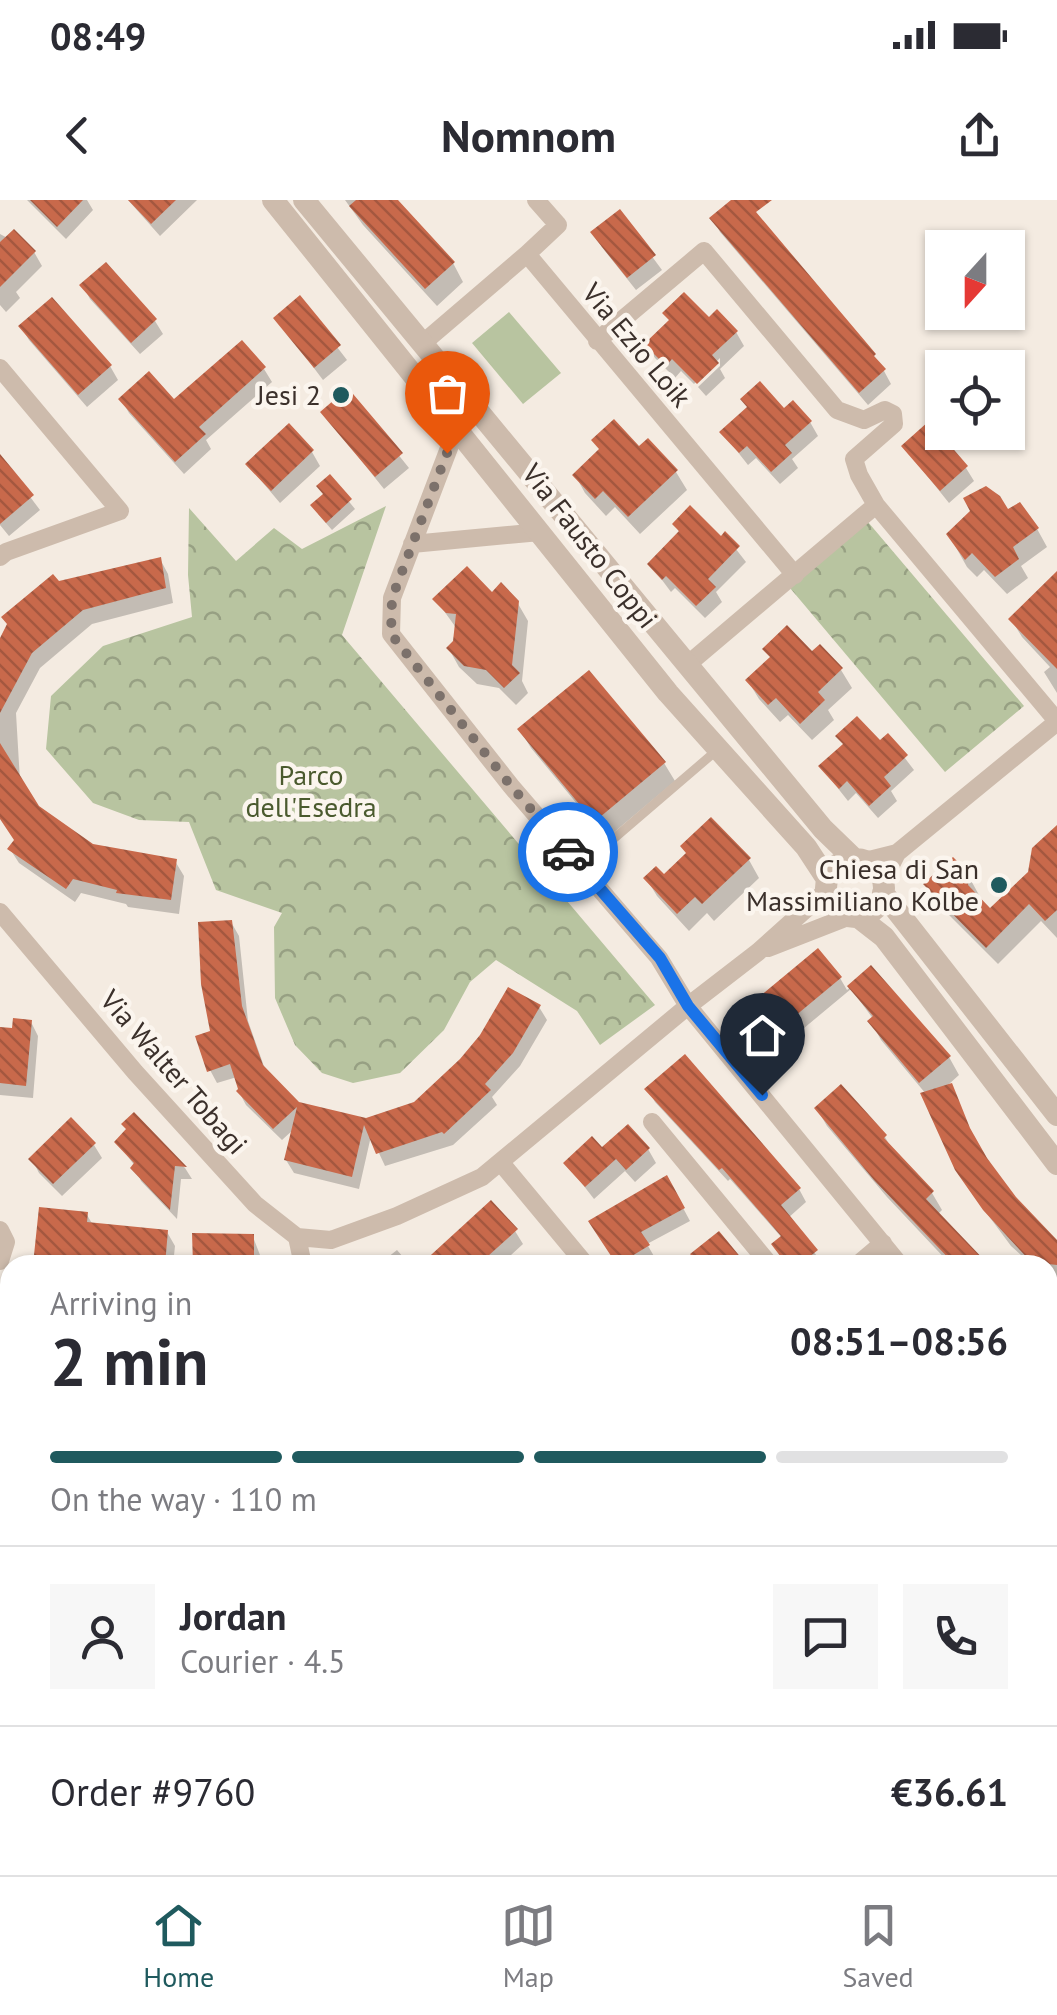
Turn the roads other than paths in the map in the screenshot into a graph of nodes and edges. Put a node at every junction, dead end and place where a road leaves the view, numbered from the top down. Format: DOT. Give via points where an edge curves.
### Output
graph roads {
  1 [pos="273,200"];
  2 [pos="304,200"];
  3 [pos="536,200"];
  4 [pos="528,254"];
  5 [pos="597,341"];
  6 [pos="423,343"];
  7 [pos="0,368"];
  8 [pos="457,427"];
  9 [pos="876,505"];
  10 [pos="540,532"];
  11 [pos="412,544"];
  12 [pos="0,557"];
  13 [pos="795,575"];
  14 [pos="687,665"];
  15 [pos="1057,721"];
  16 [pos="718,749"];
  17 [pos="610,841"];
  18 [pos="897,853"];
  19 [pos="859,860"];
  20 [pos="827,885"];
  21 [pos="883,887"];
  22 [pos="0,912"];
  23 [pos="854,916"];
  24 [pos="758,952"];
  25 [pos="688,1006"];
  26 [pos="1057,1115"];
  27 [pos="652,1122"];
  28 [pos="502,1164"];
  29 [pos="1057,1164"];
  30 [pos="0,1230"];
  31 [pos="297,1237"];
  32 [pos="883,1243"];
  33 [pos="2,1255"];
  34 [pos="301,1255"];
  35 [pos="578,1255"];
  36 [pos="762,1255"];
  37 [pos="869,1255"];
  38 [pos="892,1255"];
  1 -- 8 [label="street, Via Fausto Coppi"];
  2 -- 6 [label="street, Via Fausto Coppi"];
  3 -- 4 [label="street" via="558,225"];
  4 -- 5 [label="street, Via Ezio Loik"];
  4 -- 6 [label="street"];
  5 -- 9 [label="street" via="704,251 837,410 864,420 885,410 893,414 894,424 854,459"];
  5 -- 13 [label="street, Via Ezio Loik"];
  6 -- 14 [label="street, Via Fausto Coppi"];
  7 -- 12 [label="street" via="120,511"];
  8 -- 10 [label="street, Via Fausto Coppi"];
  8 -- 11 [label="street"];
  9 -- 13 [label="street"];
  9 -- 15 [label="street"];
  10 -- 11 [label="street"];
  10 -- 16 [label="street, Via Fausto Coppi"];
  11 -- 25 [label="street" via="392,598 391,634 660,958"];
  13 -- 14 [label="street"];
  14 -- 19 [label="street, Via Fausto Coppi" via="824,829"];
  15 -- 18 [label="street"];
  16 -- 17 [label="lane"];
  16 -- 20 [label="street, Via Fausto Coppi" via="806,846"];
  18 -- 19 [label="street"];
  18 -- 21 [label="street"];
  19 -- 20 [label="street" via="838,865"];
  19 -- 21 [label="street, Via Fausto Coppi" via="879,872"];
  20 -- 23 [label="street, Via Fausto Coppi" via="834,908"];
  20 -- 24 [label="street"];
  21 -- 23 [label="street" via="874,909"];
  21 -- 26 [label="street, Via Fausto Coppi"];
  22 -- 31 [label="street, Via Walter Tobagi" via="255,1204"];
  23 -- 24 [label="street"];
  23 -- 29 [label="street, Via Fausto Coppi" via="884,937"];
  24 -- 25 [label="street"];
  25 -- 28 [label="street"];
  25 -- 32 [label="street"];
  27 -- 36 [label="street"];
  28 -- 31 [label="street" via="332,1240"];
  28 -- 35 [label="street"];
  30 -- 33 [label="street" via="6,1242"];
  31 -- 34 [label="street"];
  32 -- 37 [label="street"];
  32 -- 38 [label="street"];
}
